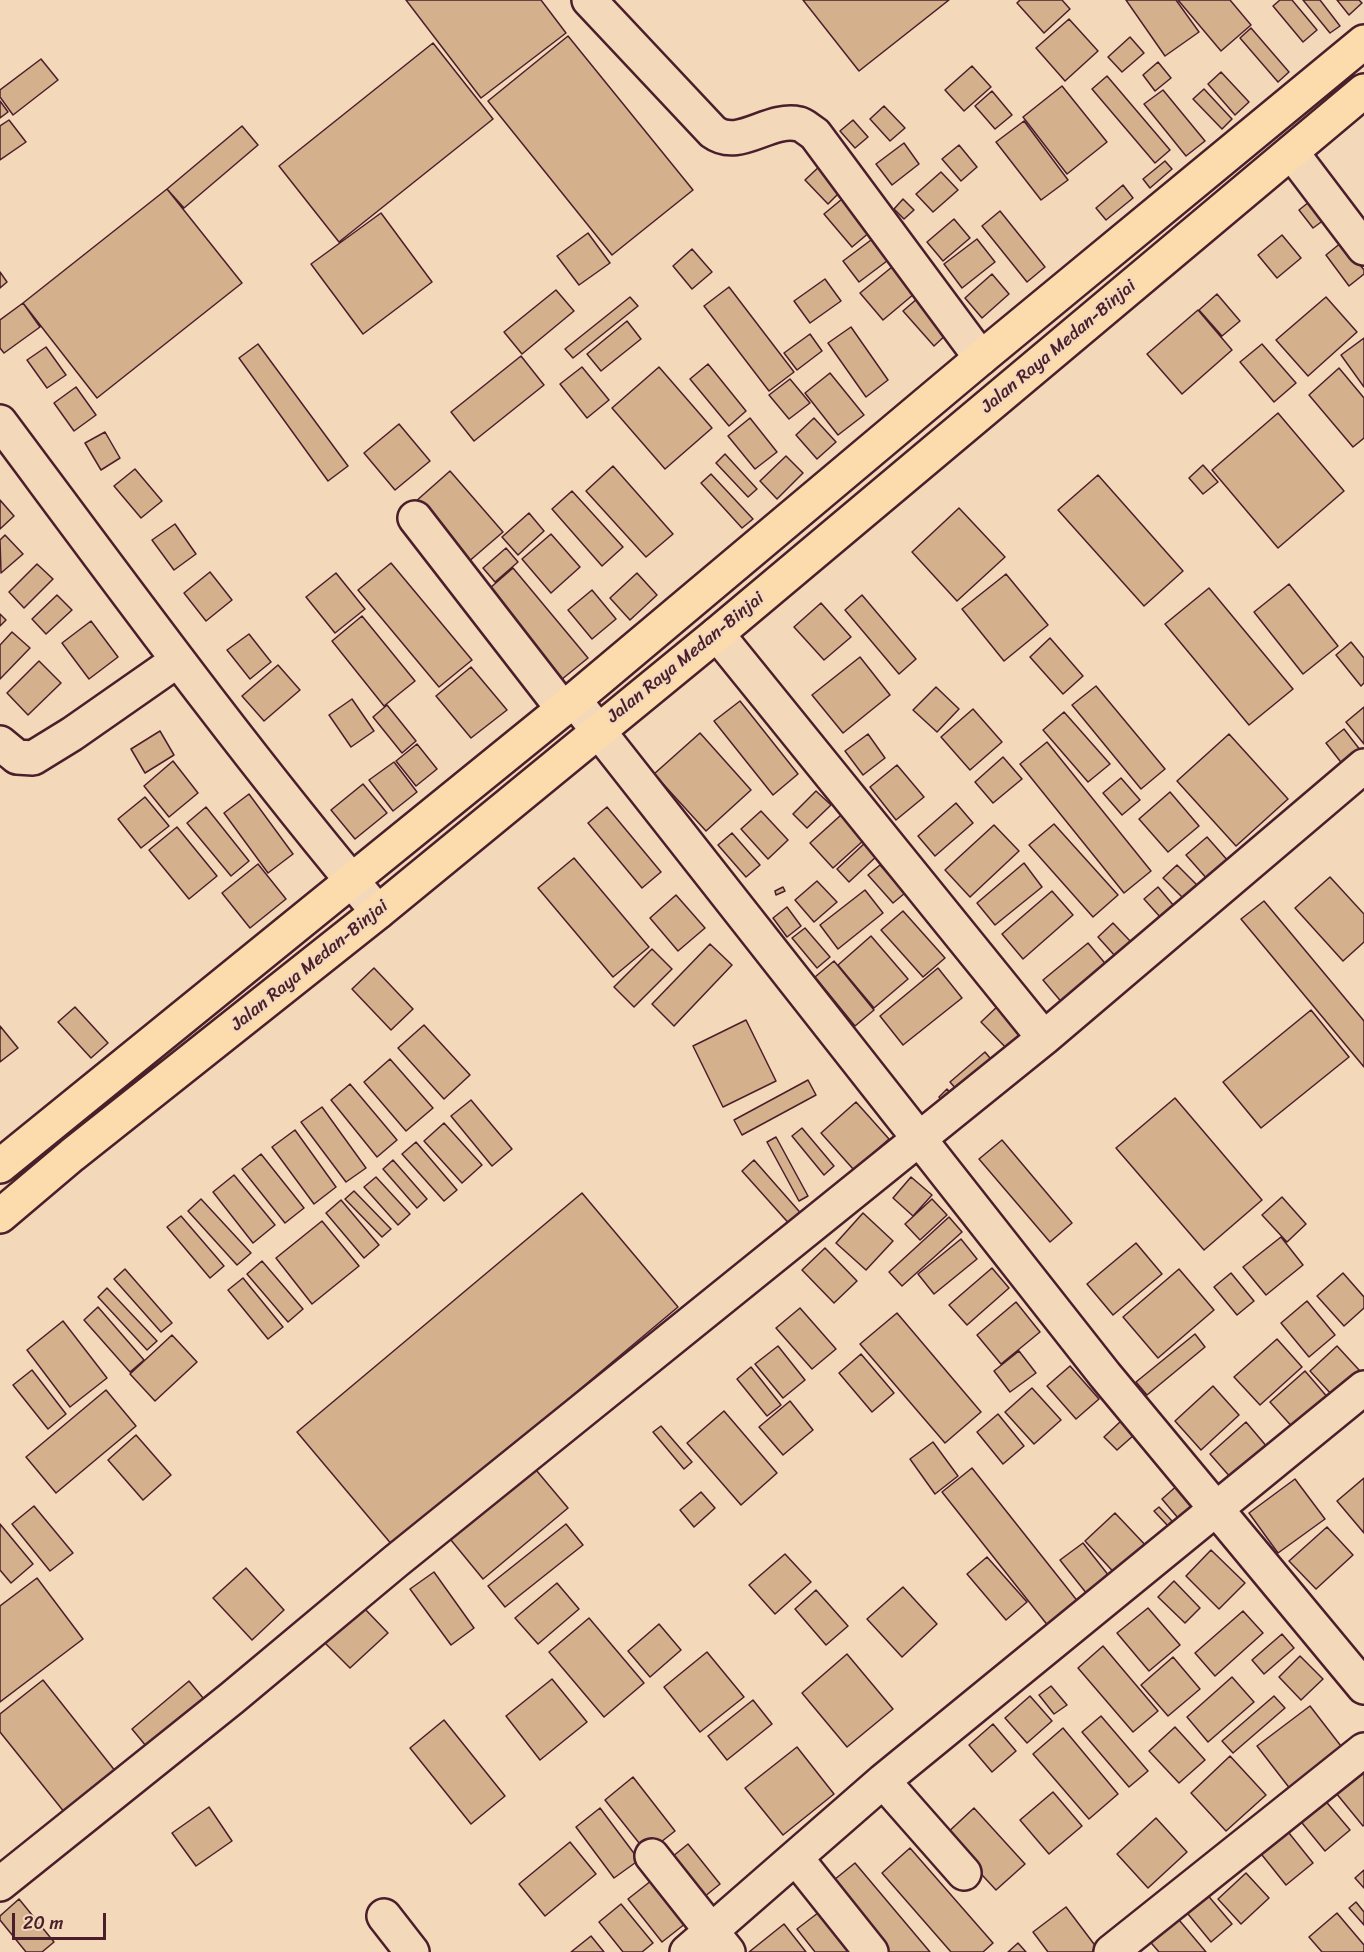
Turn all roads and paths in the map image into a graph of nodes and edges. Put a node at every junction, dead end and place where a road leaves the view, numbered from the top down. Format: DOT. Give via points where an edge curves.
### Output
graph roads {
  1 [pos="589,0"];
  2 [pos="1364,42"];
  3 [pos="1364,91"];
  4 [pos="1292,153"];
  5 [pos="1364,248"];
  6 [pos="981,358"];
  7 [pos="0,422"];
  8 [pos="415,518"];
  9 [pos="717,634"];
  10 [pos="178,660"];
  11 [pos="569,704"];
  12 [pos="599,730"];
  13 [pos="0,744"];
  14 [pos="1364,766"];
  15 [pos="352,881"];
  16 [pos="378,912"];
  17 [pos="1044,1038"];
  18 [pos="920,1137"];
  19 [pos="0,1166"];
  20 [pos="0,1216"];
  21 [pos="1364,1388"];
  22 [pos="1215,1508"];
  23 [pos="1364,1687"];
  24 [pos="1364,1750"];
  25 [pos="883,1781"];
  26 [pos="652,1856"];
  27 [pos="796,1858"];
  28 [pos="964,1873"];
  29 [pos="0,1884"];
  30 [pos="384,1916"];
  31 [pos="708,1945"];
  32 [pos="412,1952"];
  33 [pos="871,1952"];
  34 [pos="1111,1952"];
  1 -- 6 [label="street" via="720,137 733,139 781,124 800,124 815,134"];
  2 -- 6 [label="highway"];
  3 -- 4 [label="highway, Jalan Raya Medan-Binjai"];
  4 -- 5 [label="street"];
  4 -- 9 [label="highway, Jalan Raya Medan-Binjai"];
  6 -- 11 [label="highway"];
  7 -- 10 [label="street"];
  8 -- 11 [label="street"];
  9 -- 12 [label="highway, Jalan Raya Medan-Binjai"];
  9 -- 17 [label="street"];
  10 -- 13 [label="street" via="33,758 18,757"];
  10 -- 15 [label="street"];
  11 -- 12 [label="street"];
  11 -- 15 [label="highway"];
  12 -- 16 [label="highway, Jalan Raya Medan-Binjai"];
  12 -- 18 [label="street"];
  14 -- 17 [label="street"];
  15 -- 16 [label="street"];
  15 -- 19 [label="highway"];
  16 -- 20 [label="highway, Jalan Raya Medan-Binjai"];
  17 -- 18 [label="street"];
  18 -- 22 [label="street" via="1105,1375"];
  18 -- 29 [label="street"];
  21 -- 22 [label="street"];
  22 -- 23 [label="street"];
  22 -- 25 [label="street"];
  24 -- 34 [label="street"];
  25 -- 27 [label="street"];
  25 -- 28 [label="street"];
  26 -- 31 [label="street"];
  27 -- 31 [label="street"];
  27 -- 33 [label="street"];
  30 -- 32 [label="street"];
}
